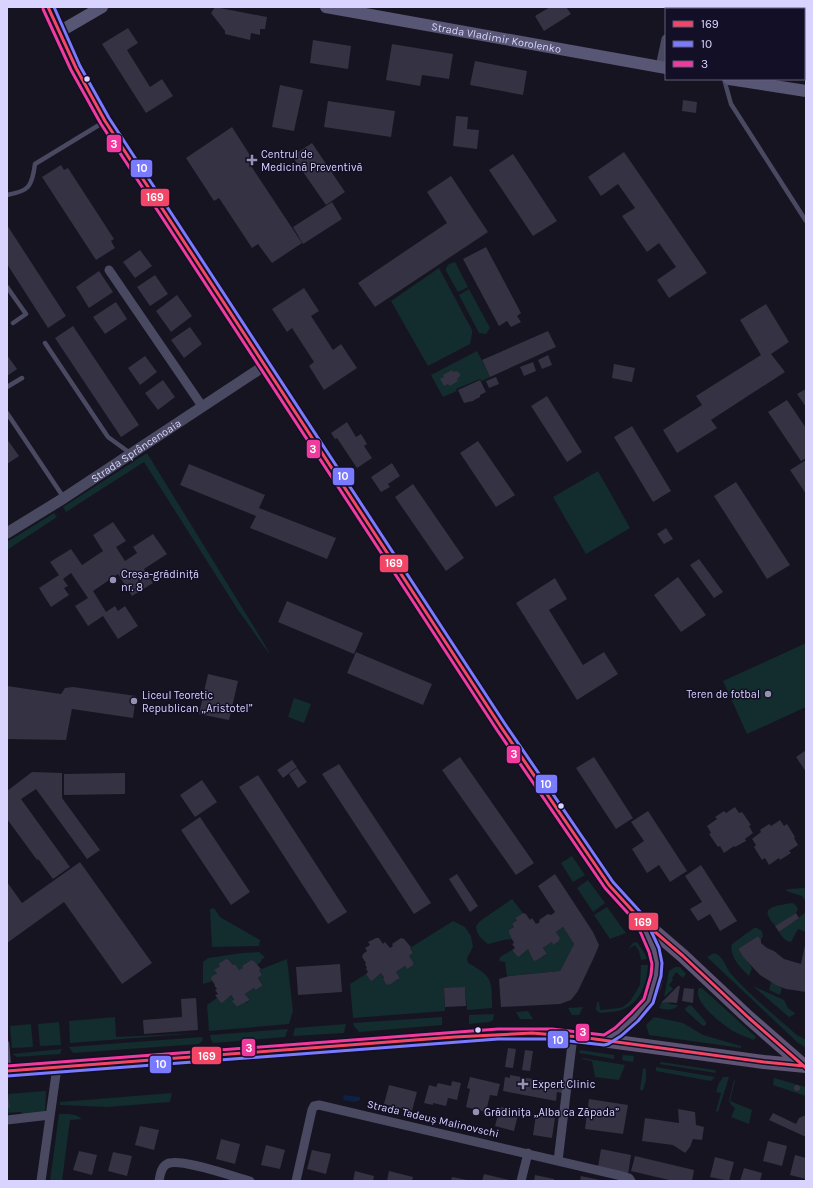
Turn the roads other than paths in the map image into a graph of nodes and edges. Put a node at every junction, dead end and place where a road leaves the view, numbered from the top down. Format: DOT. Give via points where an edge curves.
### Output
graph roads {
  1 [pos="48,7"];
  2 [pos="102,7"];
  3 [pos="326,7"];
  4 [pos="59,32"];
  5 [pos="665,49"];
  6 [pos="663,68"];
  7 [pos="731,80"];
  8 [pos="737,80"];
  9 [pos="806,91"];
  10 [pos="105,121"];
  11 [pos="7,195"];
  12 [pos="806,221"];
  13 [pos="109,270"];
  14 [pos="7,287"];
  15 [pos="14,323"];
  16 [pos="45,343"];
  17 [pos="264,366"];
  18 [pos="22,378"];
  19 [pos="7,387"];
  20 [pos="202,406"];
  21 [pos="7,413"];
  22 [pos="130,453"];
  23 [pos="64,498"];
  24 [pos="7,533"];
  25 [pos="640,919"];
  26 [pos="573,1036"];
  27 [pos="605,1040"];
  28 [pos="7,1043"];
  29 [pos="805,1066"];
  30 [pos="57,1067"];
  31 [pos="8,1071"];
  32 [pos="50,1115"];
  33 [pos="7,1120"];
  34 [pos="528,1153"];
  35 [pos="558,1161"];
  36 [pos="41,1181"];
  37 [pos="159,1181"];
  38 [pos="250,1181"];
  39 [pos="296,1181"];
  40 [pos="521,1181"];
  41 [pos="631,1181"];
  1 -- 4 [label="main road"];
  2 -- 4 [label="main road"];
  3 -- 6 [label="main road, Strada Vladimir Korolenko"];
  4 -- 10 [label="main road"];
  5 -- 6 [label="street"];
  7 -- 12 [label="lane" via="731,104"];
  8 -- 9 [label="main road"];
  10 -- 11 [label="lane" via="35,164 33,180 29,187 22,192"];
  10 -- 17 [label="main road"];
  13 -- 20 [label="street"];
  14 -- 15 [label="lane" via="26,314"];
  16 -- 22 [label="lane" via="108,437"];
  17 -- 20 [label="street, Strada Sprâncenoaia"];
  17 -- 25 [label="main road" via="533,776 609,885"];
  18 -- 19 [label="lane"];
  20 -- 22 [label="street, Strada Sprâncenoaia"];
  21 -- 23 [label="lane"];
  22 -- 23 [label="street, Strada Sprâncenoaia"];
  23 -- 24 [label="street, Strada Sprâncenoaia"];
  25 -- 27 [label="main road" via="654,950 657,964 653,988 649,1001 635,1017"];
  25 -- 29 [label="main road"];
  26 -- 27 [label="main road"];
  26 -- 30 [label="main road" via="498,1034"];
  26 -- 35 [label="street"];
  27 -- 29 [label="main road"];
  28 -- 31 [label="lane"];
  30 -- 31 [label="main road"];
  30 -- 32 [label="street"];
  32 -- 33 [label="street"];
  32 -- 36 [label="street"];
  34 -- 35 [label="street, Strada Tadeuș Malinovschi"];
  34 -- 39 [label="street, Strada Tadeuș Malinovschi" via="319,1105 314,1106 312,1110"];
  34 -- 40 [label="street"];
  35 -- 41 [label="street, Strada Tadeuș Malinovschi" via="622,1176"];
  37 -- 38 [label="street" via="162,1169 167,1164 175,1162"];
}
